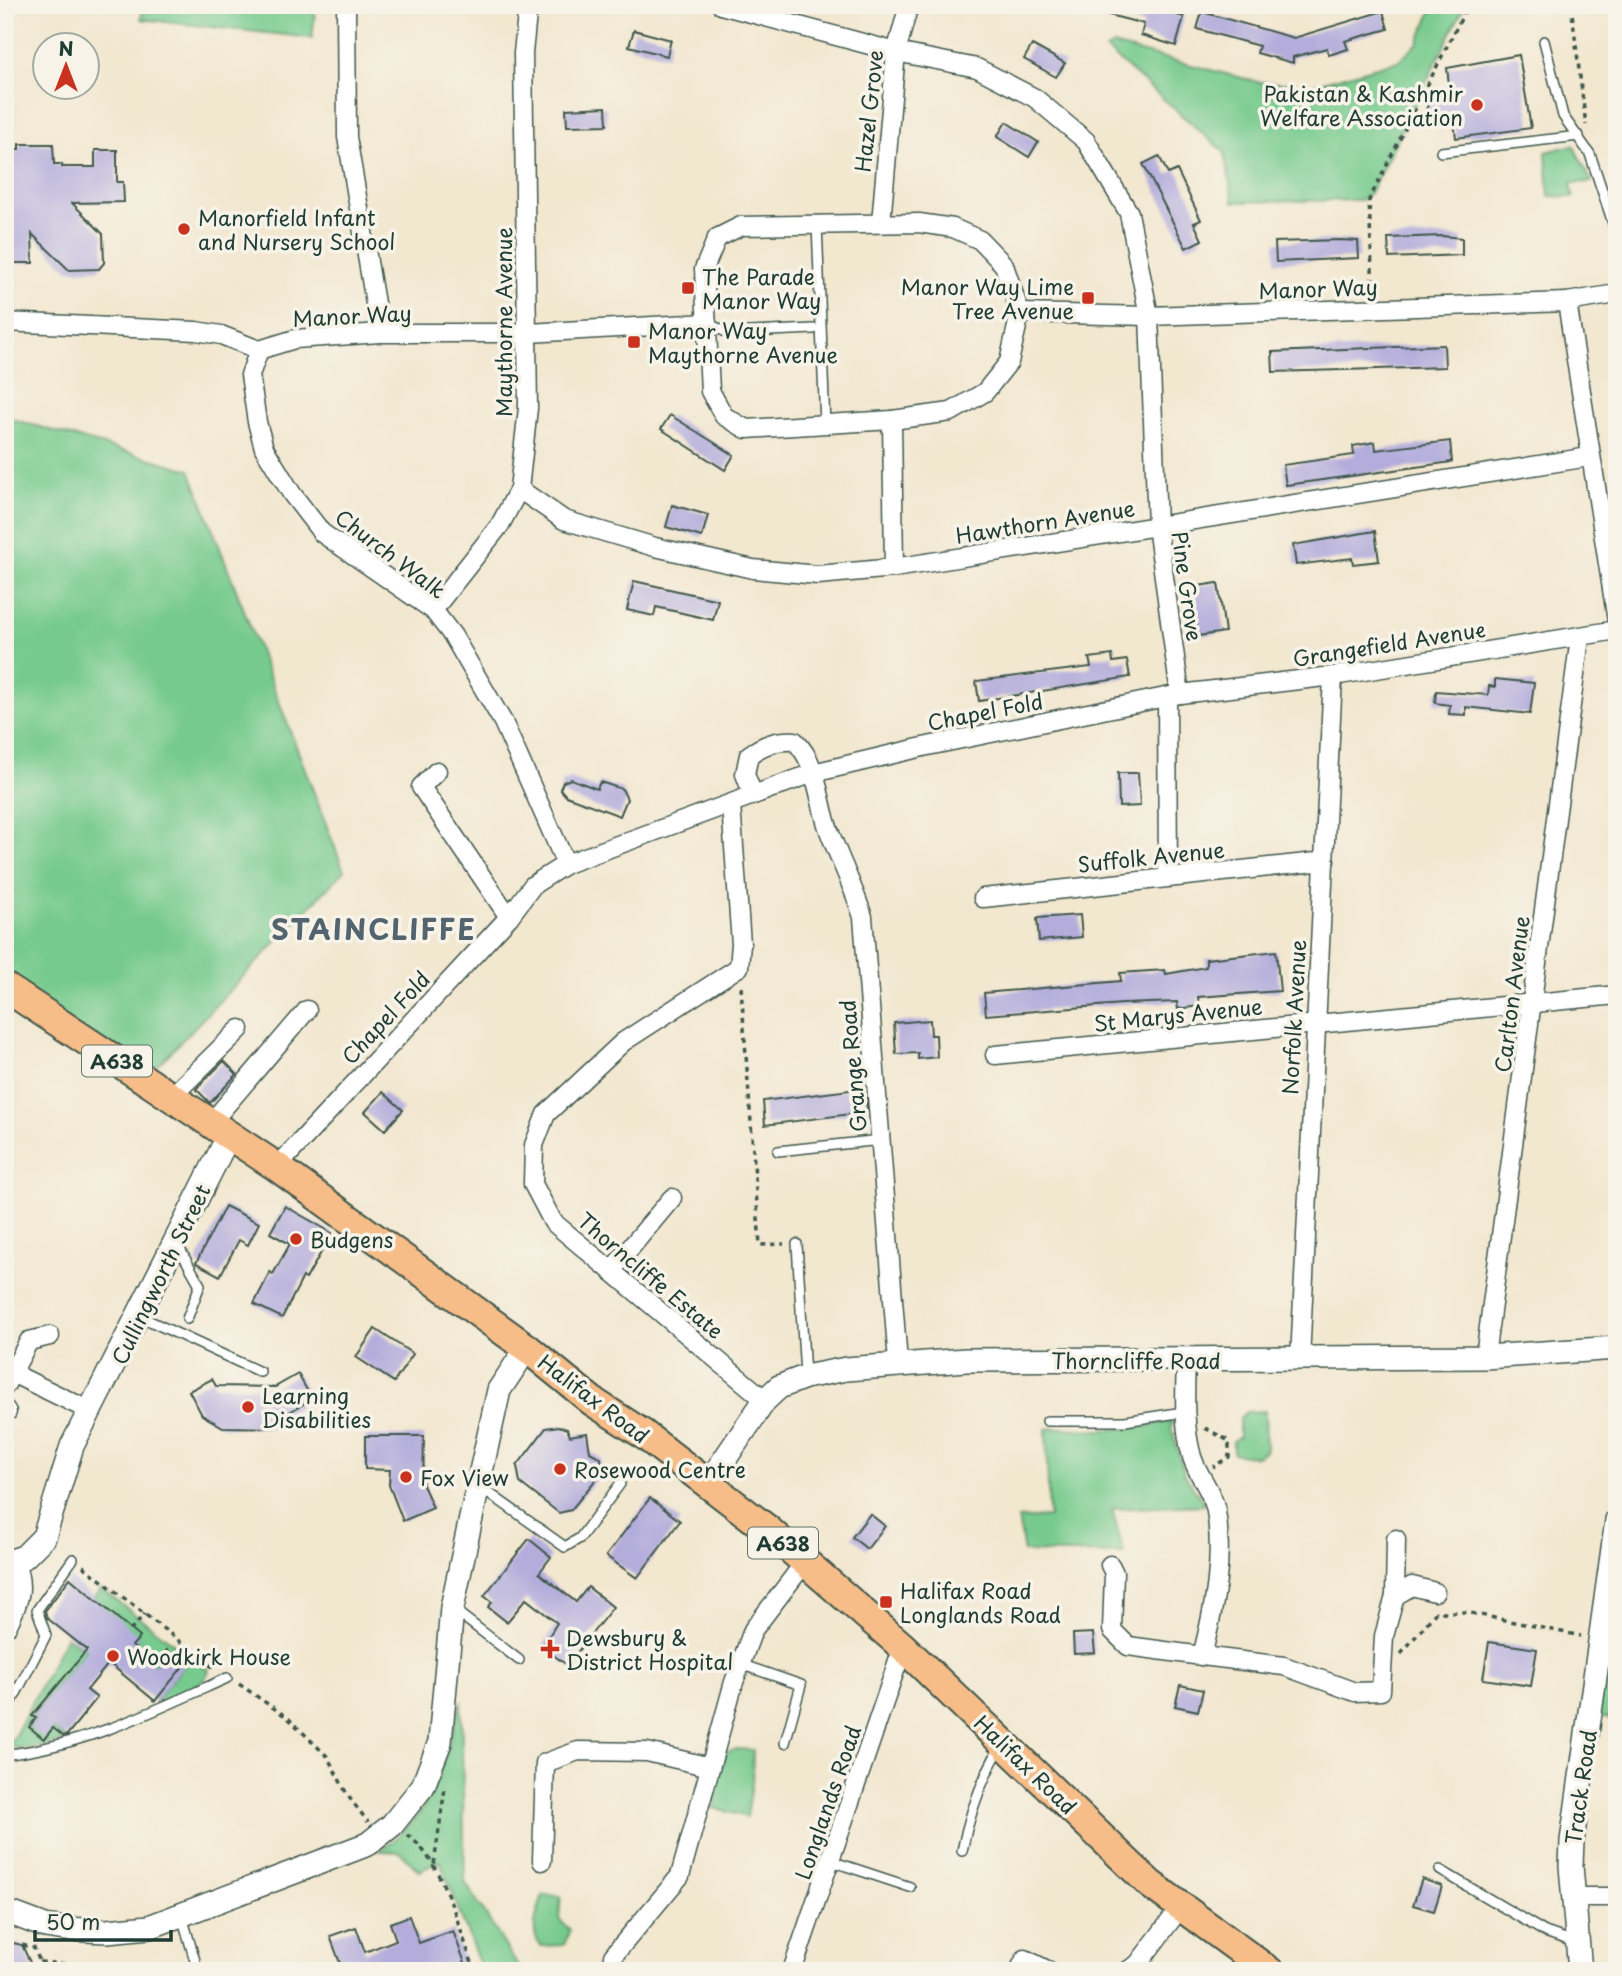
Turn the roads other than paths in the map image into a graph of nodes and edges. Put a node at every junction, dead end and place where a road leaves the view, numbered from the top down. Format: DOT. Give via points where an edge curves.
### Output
graph roads {
  1 [pos="346,5"];
  2 [pos="528,5"];
  3 [pos="721,5"];
  4 [pos="909,5"];
  5 [pos="1544,41"];
  6 [pos="896,52"];
  7 [pos="1579,136"];
  8 [pos="1441,152"];
  9 [pos="881,223"];
  10 [pos="817,224"];
  11 [pos="1617,236"];
  12 [pos="1617,294"];
  13 [pos="1567,302"];
  14 [pos="1020,313"];
  15 [pos="1149,316"];
  16 [pos="5,322"];
  17 [pos="707,323"];
  18 [pos="814,329"];
  19 [pos="380,334"];
  20 [pos="528,334"];
  21 [pos="259,350"];
  22 [pos="892,420"];
  23 [pos="825,425"];
  24 [pos="1589,457"];
  25 [pos="519,489"];
  26 [pos="1157,526"];
  27 [pos="894,568"];
  28 [pos="433,610"];
  29 [pos="1617,621"];
  30 [pos="1617,630"];
  31 [pos="1580,637"];
  32 [pos="1333,676"];
  33 [pos="1174,696"];
  34 [pos="437,771"];
  35 [pos="813,774"];
  36 [pos="753,795"];
  37 [pos="731,805"];
  38 [pos="1325,861"];
  39 [pos="566,864"];
  40 [pos="1168,876"];
  41 [pos="982,898"];
  42 [pos="509,917"];
  43 [pos="5,987"];
  44 [pos="1617,995"];
  45 [pos="1533,1003"];
  46 [pos="307,1010"];
  47 [pos="1314,1024"];
  48 [pos="240,1029"];
  49 [pos="995,1055"];
  50 [pos="172,1096"];
  51 [pos="219,1130"];
  52 [pos="881,1140"];
  53 [pos="778,1151"];
  54 [pos="277,1167"];
  55 [pos="672,1198"];
  56 [pos="176,1243"];
  57 [pos="797,1244"];
  58 [pos="611,1271"];
  59 [pos="139,1316"];
  60 [pos="187,1319"];
  61 [pos="50,1336"];
  62 [pos="527,1348"];
  63 [pos="1617,1348"];
  64 [pos="1485,1357"];
  65 [pos="1186,1360"];
  66 [pos="1300,1360"];
  67 [pos="898,1363"];
  68 [pos="260,1372"];
  69 [pos="805,1377"];
  70 [pos="9,1379"];
  71 [pos="765,1400"];
  72 [pos="92,1412"];
  73 [pos="1185,1418"];
  74 [pos="1047,1422"];
  75 [pos="620,1484"];
  76 [pos="478,1485"];
  77 [pos="707,1485"];
  78 [pos="1617,1520"];
  79 [pos="1396,1539"];
  80 [pos="73,1559"];
  81 [pos="8,1561"];
  82 [pos="805,1562"];
  83 [pos="1110,1565"];
  84 [pos="1435,1592"];
  85 [pos="1395,1596"];
  86 [pos="452,1608"];
  87 [pos="5,1625"];
  88 [pos="903,1647"];
  89 [pos="1202,1656"];
  90 [pos="519,1660"];
  91 [pos="740,1664"];
  92 [pos="227,1678"];
  93 [pos="5,1715"];
  94 [pos="1003,1742"];
  95 [pos="785,1743"];
  96 [pos="5,1752"];
  97 [pos="710,1768"];
  98 [pos="962,1851"];
  99 [pos="542,1861"];
  100 [pos="831,1861"];
  101 [pos="1440,1870"];
  102 [pos="910,1887"];
  103 [pos="1573,1897"];
  104 [pos="1617,1897"];
  105 [pos="1180,1908"];
  106 [pos="5,1911"];
  107 [pos="182,1916"];
  108 [pos="1578,1943"];
  109 [pos="198,1971"];
  110 [pos="614,1971"];
  111 [pos="792,1971"];
  112 [pos="1019,1971"];
  113 [pos="1049,1971"];
  114 [pos="1127,1971"];
  115 [pos="1269,1971"];
  116 [pos="1580,1971"];
  1 -- 19 [label="street" via="347,137"];
  2 -- 20 [label="street, Maythorne Avenue" via="523,53"];
  3 -- 6 [label="street, Pine Grove"];
  4 -- 6 [label="street, Hazel Grove"];
  5 -- 7 [label="lane" via="1563,116"];
  6 -- 9 [label="street, Hazel Grove"];
  6 -- 15 [label="street, Pine Grove" via="977,68 1035,99 1086,141 1129,213"];
  7 -- 8 [label="lane"];
  7 -- 11 [label="lane" via="1590,153"];
  9 -- 10 [label="street"];
  9 -- 14 [label="street" via="953,228 980,240 1004,265"];
  10 -- 17 [label="street" via="741,226 717,238 704,269"];
  10 -- 23 [label="lane"];
  12 -- 13 [label="street, Manor Way"];
  13 -- 15 [label="street, Manor Way"];
  13 -- 24 [label="street"];
  14 -- 15 [label="street, Manor Way"];
  14 -- 22 [label="street" via="1009,362 985,391 951,412"];
  15 -- 26 [label="street, Pine Grove"];
  16 -- 21 [label="street" via="197,331"];
  17 -- 18 [label="lane" via="728,332"];
  17 -- 20 [label="street, Manor Way"];
  17 -- 23 [label="street" via="710,391 724,416 746,429"];
  19 -- 20 [label="street, Manor Way"];
  19 -- 21 [label="street, Manor Way" via="295,339"];
  20 -- 25 [label="street, Maythorne Avenue" via="528,408"];
  21 -- 28 [label="street, Church Walk" via="250,375 257,422 264,448 292,494 322,533"];
  22 -- 23 [label="street"];
  22 -- 27 [label="street"];
  24 -- 26 [label="street, Hawthorn Avenue"];
  24 -- 29 [label="street"];
  25 -- 27 [label="street, Hawthorn Avenue" via="564,520 753,569 818,575"];
  25 -- 28 [label="street, Maythorne Avenue" via="500,525"];
  26 -- 27 [label="street, Hawthorn Avenue"];
  26 -- 33 [label="street, Pine Grove"];
  28 -- 39 [label="street, Church Walk" via="503,722"];
  30 -- 31 [label="street, Grangefield Avenue"];
  31 -- 32 [label="street, Grangefield Avenue"];
  31 -- 45 [label="street, Carlton Avenue"];
  32 -- 33 [label="street, Grangefield Avenue"];
  32 -- 38 [label="street, Norfolk Avenue"];
  33 -- 35 [label="street, Chapel Fold"];
  33 -- 40 [label="street, Pine Grove"];
  34 -- 42 [label="street" via="421,787"];
  35 -- 36 [label="street, Chapel Fold"];
  35 -- 36 [label="street" via="808,755 795,741 779,740 749,755 745,774"];
  35 -- 52 [label="street, Grange Road" via="830,834 863,917"];
  36 -- 37 [label="street, Chapel Fold"];
  37 -- 39 [label="street, Chapel Fold"];
  37 -- 58 [label="street, Thorncliffe Estate" via="739,967 623,1042 546,1114 534,1145 533,1184 553,1222"];
  38 -- 40 [label="street, Suffolk Avenue"];
  38 -- 47 [label="street, Norfolk Avenue"];
  39 -- 42 [label="street, Chapel Fold" via="533,885"];
  40 -- 41 [label="street, Suffolk Avenue"];
  42 -- 54 [label="street, Chapel Fold"];
  43 -- 50 [label="main road, Halifax Road / A638"];
  44 -- 45 [label="street, St Marys Avenue"];
  45 -- 47 [label="street, St Marys Avenue"];
  45 -- 64 [label="street, Carlton Avenue"];
  46 -- 51 [label="street"];
  47 -- 49 [label="street, St Marys Avenue"];
  47 -- 66 [label="street, Norfolk Avenue"];
  48 -- 50 [label="street"];
  50 -- 51 [label="main road, Halifax Road / A638"];
  51 -- 54 [label="main road, Halifax Road / A638"];
  51 -- 56 [label="street, Cullingworth Street"];
  52 -- 53 [label="lane"];
  52 -- 67 [label="street, Grange Road"];
  54 -- 62 [label="main road, Halifax Road / A638"];
  55 -- 58 [label="street"];
  56 -- 59 [label="street, Cullingworth Street"];
  56 -- 60 [label="lane" via="200,1285"];
  57 -- 69 [label="lane"];
  58 -- 71 [label="street, Thorncliffe Estate"];
  59 -- 68 [label="lane"];
  59 -- 72 [label="street, Cullingworth Street"];
  61 -- 70 [label="street" via="29,1341"];
  62 -- 76 [label="street" via="499,1390"];
  62 -- 77 [label="main road, Halifax Road / A638"];
  63 -- 64 [label="street, Thorncliffe Road"];
  64 -- 66 [label="street, Thorncliffe Road"];
  65 -- 66 [label="street, Thorncliffe Road"];
  65 -- 67 [label="street, Thorncliffe Road"];
  65 -- 73 [label="street"];
  67 -- 69 [label="street, Thorncliffe Road"];
  69 -- 71 [label="street, Thorncliffe Road" via="779,1387"];
  70 -- 72 [label="street"];
  71 -- 77 [label="street, Thorncliffe Road"];
  72 -- 81 [label="street, Cullingworth Street" via="72,1446 44,1537 24,1557"];
  73 -- 74 [label="lane"];
  73 -- 89 [label="street" via="1192,1459 1216,1507 1220,1540 1214,1608"];
  75 -- 76 [label="lane" via="580,1538 565,1547"];
  76 -- 86 [label="street"];
  77 -- 82 [label="main road, Halifax Road / A638"];
  78 -- 103 [label="street, Track Road" via="1572,1841"];
  79 -- 85 [label="street"];
  80 -- 93 [label="lane" via="37,1610 46,1635"];
  81 -- 87 [label="street" via="18,1574 19,1598"];
  82 -- 88 [label="main road, Halifax Road / A638"];
  82 -- 91 [label="street" via="753,1630"];
  83 -- 89 [label="street" via="1114,1573 1112,1630 1128,1646"];
  84 -- 85 [label="street" via="1412,1586"];
  85 -- 89 [label="street" via="1384,1636 1381,1691 1355,1692 1284,1666"];
  86 -- 90 [label="lane"];
  86 -- 107 [label="street" via="440,1742 423,1786 392,1825 368,1844"];
  88 -- 94 [label="main road, Halifax Road / A638"];
  88 -- 100 [label="street, Longlands Road"];
  91 -- 95 [label="lane" via="801,1685"];
  91 -- 97 [label="street"];
  92 -- 96 [label="lane" via="128,1723 56,1748"];
  94 -- 98 [label="lane" via="988,1768"];
  94 -- 105 [label="main road, Halifax Road / A638"];
  97 -- 99 [label="street" via="647,1752 578,1751 545,1763"];
  97 -- 110 [label="street" via="680,1876 613,1956"];
  100 -- 102 [label="lane"];
  100 -- 111 [label="street, Longlands Road"];
  101 -- 108 [label="lane" via="1545,1932"];
  103 -- 104 [label="street"];
  103 -- 108 [label="street, Track Road"];
  105 -- 114 [label="street" via="1138,1964"];
  105 -- 115 [label="main road, Halifax Road / A638"];
  106 -- 107 [label="street" via="45,1926 107,1931 149,1927"];
  107 -- 109 [label="lane"];
  108 -- 116 [label="street, Track Road"];
  112 -- 113 [label="street" via="1025,1959"];
}
